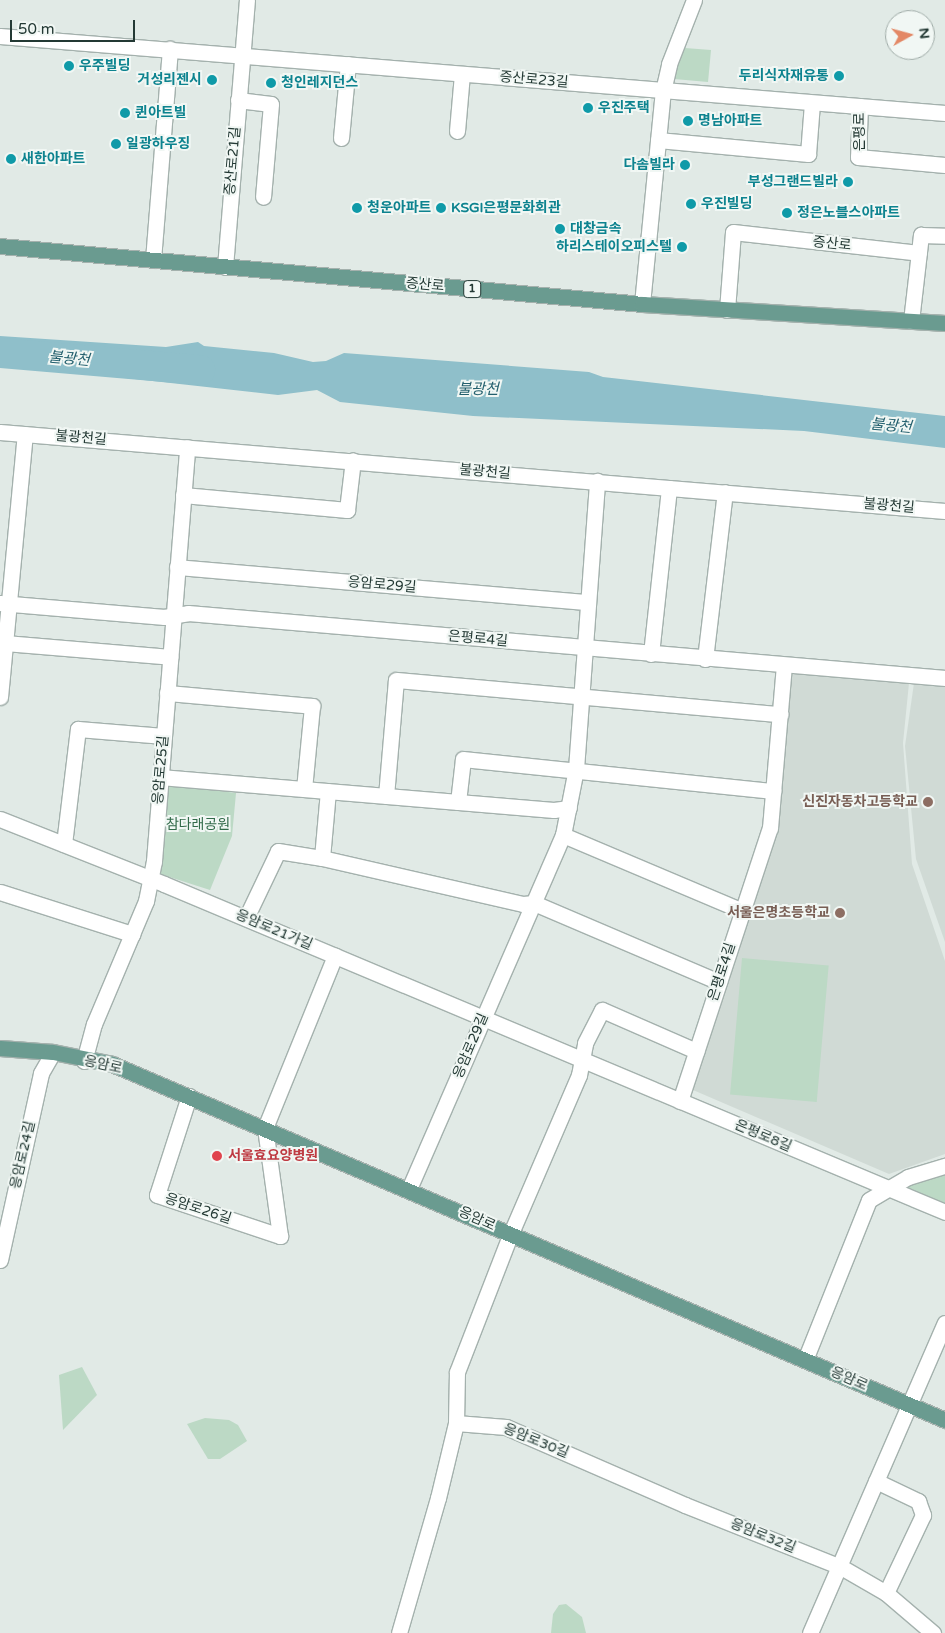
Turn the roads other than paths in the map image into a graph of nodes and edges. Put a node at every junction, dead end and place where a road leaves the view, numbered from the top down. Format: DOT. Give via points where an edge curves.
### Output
graph roads {
  1 [pos="247,0"];
  2 [pos="694,0"];
  3 [pos="0,36"];
  4 [pos="170,49"];
  5 [pos="242,54"];
  6 [pos="348,64"];
  7 [pos="462,74"];
  8 [pos="663,91"];
  9 [pos="238,100"];
  10 [pos="812,103"];
  11 [pos="860,106"];
  12 [pos="945,113"];
  13 [pos="457,131"];
  14 [pos="340,138"];
  15 [pos="658,140"];
  16 [pos="945,165"];
  17 [pos="263,196"];
  18 [pos="945,236"];
  19 [pos="0,246"];
  20 [pos="919,253"];
  21 [pos="153,260"];
  22 [pos="225,267"];
  23 [pos="642,304"];
  24 [pos="726,310"];
  25 [pos="911,321"];
  26 [pos="945,323"];
  27 [pos="0,432"];
  28 [pos="25,434"];
  29 [pos="187,447"];
  30 [pos="352,460"];
  31 [pos="597,482"];
  32 [pos="669,488"];
  33 [pos="725,492"];
  34 [pos="183,495"];
  35 [pos="945,511"];
  36 [pos="177,567"];
  37 [pos="587,602"];
  38 [pos="4,603"];
  39 [pos="173,614"];
  40 [pos="5,643"];
  41 [pos="582,649"];
  42 [pos="650,654"];
  43 [pos="170,656"];
  44 [pos="705,659"];
  45 [pos="784,666"];
  46 [pos="945,678"];
  47 [pos="167,693"];
  48 [pos="580,694"];
  49 [pos="0,697"];
  50 [pos="780,714"];
  51 [pos="164,736"];
  52 [pos="576,769"];
  53 [pos="160,777"];
  54 [pos="304,788"];
  55 [pos="328,791"];
  56 [pos="773,791"];
  57 [pos="386,796"];
  58 [pos="458,802"];
  59 [pos="569,808"];
  60 [pos="0,819"];
  61 [pos="563,835"];
  62 [pos="64,844"];
  63 [pos="322,858"];
  64 [pos="150,878"];
  65 [pos="0,892"];
  66 [pos="534,903"];
  67 [pos="743,910"];
  68 [pos="246,918"];
  69 [pos="132,934"];
  70 [pos="335,956"];
  71 [pos="719,982"];
  72 [pos="483,1018"];
  73 [pos="0,1048"];
  74 [pos="696,1051"];
  75 [pos="53,1052"];
  76 [pos="582,1059"];
  77 [pos="84,1061"];
  78 [pos="189,1096"];
  79 [pos="680,1100"];
  80 [pos="265,1128"];
  81 [pos="945,1166"];
  82 [pos="410,1189"];
  83 [pos="890,1189"];
  84 [pos="7,1198"];
  85 [pos="945,1212"];
  86 [pos="511,1233"];
  87 [pos="1,1253"];
  88 [pos="945,1323"];
  89 [pos="805,1360"];
  90 [pos="909,1406"];
  91 [pos="945,1420"];
  92 [pos="456,1423"];
  93 [pos="876,1481"];
  94 [pos="685,1505"];
  95 [pos="840,1567"];
  96 [pos="886,1593"];
  97 [pos="399,1633"];
  98 [pos="810,1633"];
  99 [pos="933,1633"];
  1 -- 5 [label="street, 증산로21길"];
  2 -- 8 [label="street" via="669,64"];
  3 -- 4 [label="street"];
  4 -- 5 [label="street"];
  4 -- 21 [label="street"];
  5 -- 6 [label="street"];
  5 -- 9 [label="street, 증산로21길"];
  6 -- 7 [label="street"];
  6 -- 14 [label="street"];
  7 -- 8 [label="street, 증산로23길"];
  7 -- 13 [label="street"];
  8 -- 10 [label="street, 증산로23길"];
  8 -- 15 [label="street"];
  9 -- 17 [label="street" via="271,104"];
  9 -- 22 [label="street, 증산로21길"];
  10 -- 11 [label="street, 증산로23길"];
  10 -- 15 [label="street" via="808,154"];
  11 -- 12 [label="street, 은평로"];
  11 -- 16 [label="street, 은평로" via="858,157"];
  15 -- 23 [label="street"];
  18 -- 20 [label="street" via="921,235"];
  19 -- 21 [label="main road, 증산로 / 1"];
  20 -- 24 [label="street, 증산로" via="733,232"];
  20 -- 25 [label="street"];
  21 -- 22 [label="main road, 증산로 / 1"];
  22 -- 23 [label="main road, 증산로 / 1"];
  23 -- 24 [label="main road, 증산로 / 1"];
  24 -- 25 [label="main road, 증산로 / 1"];
  25 -- 26 [label="main road, 증산로 / 1"];
  27 -- 28 [label="street, 불광천길"];
  28 -- 29 [label="street, 불광천길"];
  28 -- 38 [label="street"];
  29 -- 30 [label="street, 불광천길"];
  29 -- 34 [label="street, 응암로25길"];
  30 -- 31 [label="street, 불광천길"];
  30 -- 34 [label="street" via="348,510"];
  31 -- 32 [label="street, 불광천길"];
  31 -- 37 [label="street, 응암로29길"];
  32 -- 33 [label="street, 불광천길"];
  32 -- 42 [label="street"];
  33 -- 35 [label="street, 불광천길"];
  33 -- 44 [label="street"];
  34 -- 36 [label="street, 응암로25길"];
  36 -- 37 [label="street, 응암로29길"];
  36 -- 39 [label="street, 응암로25길"];
  37 -- 41 [label="street, 응암로29길"];
  38 -- 39 [label="street" via="164,617"];
  38 -- 40 [label="street"];
  39 -- 41 [label="street, 은평로4길" via="188,612"];
  39 -- 43 [label="street, 응암로25길"];
  40 -- 43 [label="street"];
  40 -- 49 [label="street"];
  41 -- 42 [label="street, 은평로4길"];
  41 -- 48 [label="street, 응암로29길"];
  42 -- 44 [label="street, 은평로4길"];
  43 -- 47 [label="street, 응암로25길"];
  44 -- 45 [label="street, 은평로4길"];
  45 -- 46 [label="street, 은평로4길"];
  45 -- 50 [label="street, 은평로4길"];
  47 -- 51 [label="street, 응암로25길"];
  47 -- 54 [label="street" via="312,706"];
  48 -- 50 [label="street"];
  48 -- 52 [label="street, 응암로29길"];
  48 -- 57 [label="street" via="396,680"];
  50 -- 56 [label="street, 은평로4길"];
  51 -- 53 [label="street, 응암로25길"];
  51 -- 62 [label="street" via="78,730"];
  52 -- 56 [label="street"];
  52 -- 58 [label="street" via="463,758"];
  52 -- 59 [label="street, 응암로29길"];
  53 -- 54 [label="street"];
  53 -- 64 [label="street, 응암로25길"];
  54 -- 55 [label="street"];
  55 -- 57 [label="street"];
  55 -- 63 [label="street"];
  56 -- 67 [label="street, 은평로4길" via="770,828"];
  57 -- 58 [label="street"];
  58 -- 59 [label="street" via="554,810"];
  59 -- 61 [label="street, 응암로29길"];
  60 -- 62 [label="street, 응암로21가길"];
  61 -- 66 [label="street, 응암로29길"];
  61 -- 67 [label="street"];
  62 -- 64 [label="street, 응암로21가길"];
  63 -- 66 [label="street" via="522,904"];
  63 -- 68 [label="street" via="278,851"];
  64 -- 68 [label="street, 응암로21가길"];
  64 -- 69 [label="street, 응암로25길" via="146,900"];
  65 -- 69 [label="street"];
  66 -- 71 [label="street"];
  66 -- 72 [label="street, 응암로29길"];
  67 -- 71 [label="street, 은평로4길"];
  68 -- 70 [label="street, 응암로21가길"];
  69 -- 77 [label="street, 응암로25길" via="94,1024"];
  70 -- 72 [label="street, 응암로21가길"];
  70 -- 80 [label="street"];
  71 -- 74 [label="street, 은평로4길"];
  72 -- 76 [label="street, 은평로8길"];
  72 -- 82 [label="street, 응암로29길"];
  73 -- 75 [label="main road, 응암로"];
  74 -- 76 [label="street" via="602,1010 585,1043"];
  74 -- 79 [label="street, 은평로4길"];
  75 -- 77 [label="main road, 응암로"];
  75 -- 84 [label="street, 응암로24길" via="41,1073"];
  76 -- 79 [label="street, 은평로8길"];
  76 -- 86 [label="street" via="579,1075"];
  77 -- 78 [label="main road, 응암로" via="112,1064"];
  78 -- 80 [label="main road, 응암로"];
  78 -- 80 [label="street, 응암로26길" via="157,1195 280,1236"];
  79 -- 83 [label="street, 은평로8길"];
  80 -- 82 [label="main road, 응암로"];
  81 -- 83 [label="street" via="908,1177"];
  82 -- 86 [label="main road, 응암로"];
  83 -- 85 [label="street, 은평로8길"];
  83 -- 89 [label="street" via="869,1200"];
  84 -- 87 [label="street, 응암로24길"];
  86 -- 89 [label="main road, 응암로"];
  86 -- 92 [label="street" via="457,1372"];
  88 -- 90 [label="street"];
  89 -- 90 [label="main road, 응암로"];
  90 -- 91 [label="main road, 응암로"];
  90 -- 93 [label="street"];
  92 -- 94 [label="street, 응암로30길" via="506,1427"];
  92 -- 97 [label="street"];
  93 -- 95 [label="street"];
  93 -- 96 [label="street" via="918,1501 923,1515"];
  94 -- 95 [label="street, 응암로32길"];
  95 -- 96 [label="street, 응암로32길"];
  95 -- 98 [label="street"];
  96 -- 99 [label="street, 응암로32길"];
}
